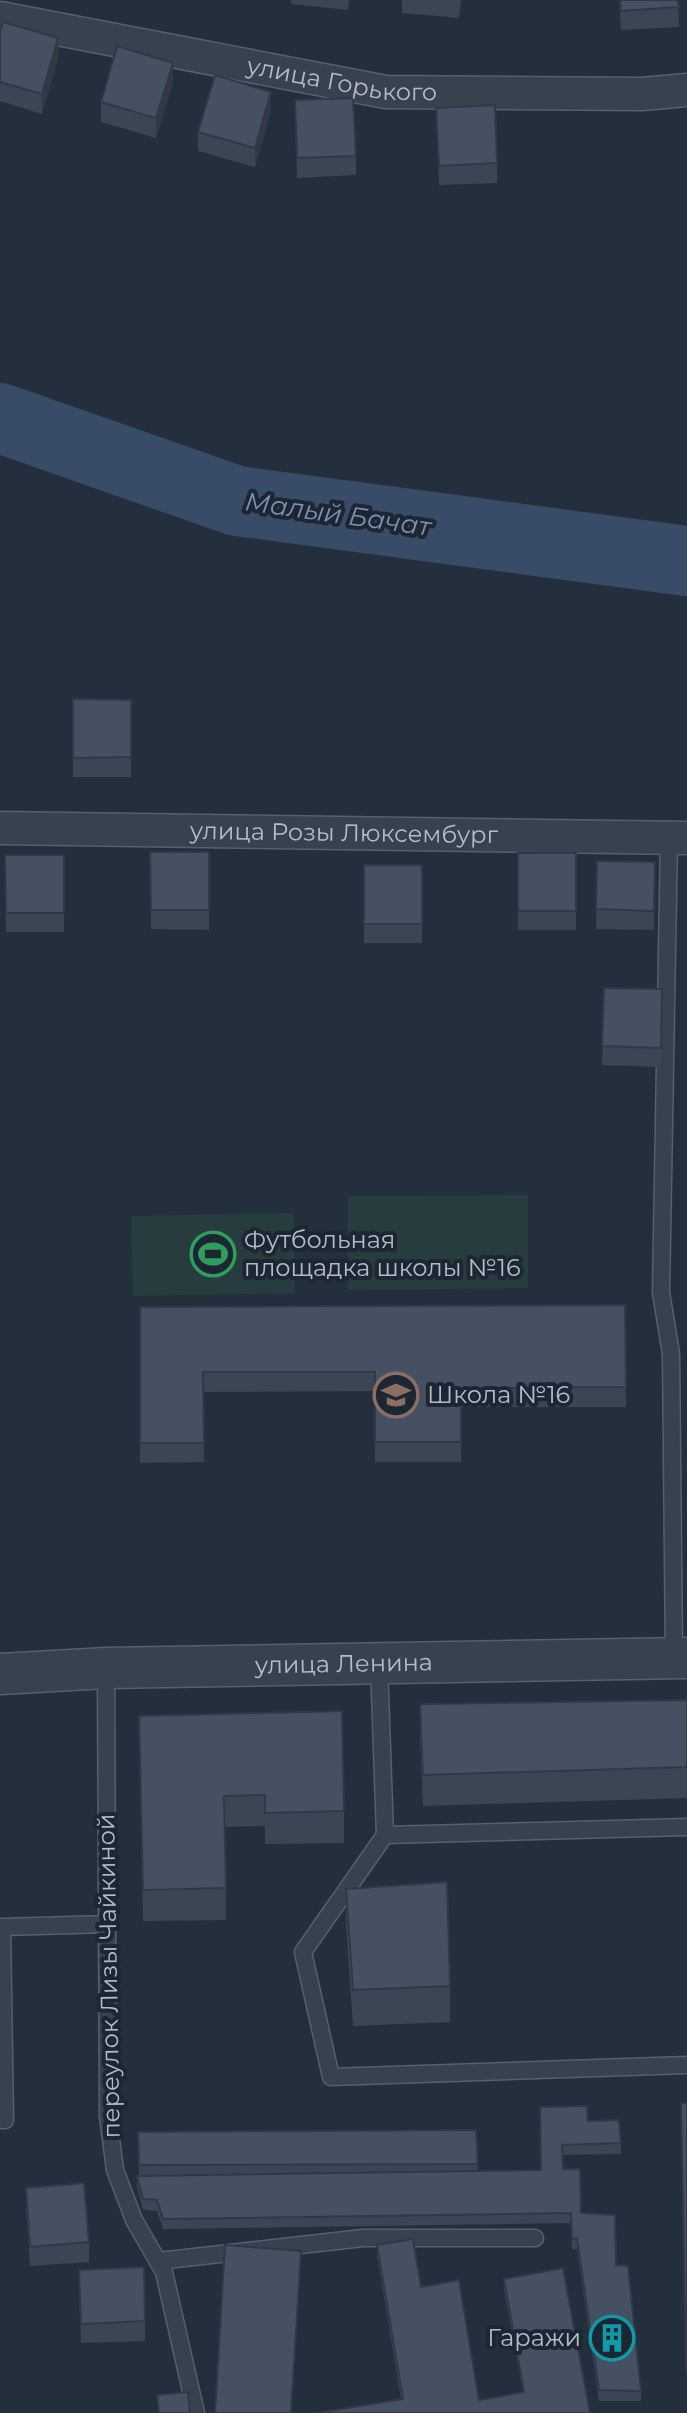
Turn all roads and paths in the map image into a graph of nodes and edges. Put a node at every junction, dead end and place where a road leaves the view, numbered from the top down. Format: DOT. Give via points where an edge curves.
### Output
graph roads {
  1 [pos="0,18"];
  2 [pos="687,90"];
  3 [pos="0,828"];
  4 [pos="678,838"];
  5 [pos="679,1354"];
  6 [pos="680,1659"];
  7 [pos="379,1664"];
  8 [pos="106,1668"];
  9 [pos="0,1674"];
  10 [pos="687,1827"];
  11 [pos="385,1835"];
  12 [pos="107,1924"];
  13 [pos="687,2065"];
  14 [pos="0,2120"];
  15 [pos="535,2238"];
  16 [pos="158,2261"];
  17 [pos="196,2413"];
  1 -- 2 [label="street, улица Горького" via="386,92"];
  3 -- 4 [label="street, улица Розы Люксембург"];
  4 -- 5 [label="lane" via="661,1292"];
  5 -- 6 [label="lane"];
  6 -- 7 [label="street, улица Ленина"];
  7 -- 8 [label="street, улица Ленина"];
  7 -- 11 [label="lane"];
  8 -- 9 [label="street, улица Ленина"];
  8 -- 12 [label="lane, переулок Лизы Чайкиной"];
  10 -- 11 [label="lane"];
  11 -- 13 [label="lane" via="303,1952 331,2077"];
  12 -- 14 [label="lane" via="2,1927 5,2120"];
  12 -- 16 [label="lane, переулок Лизы Чайкиной" via="108,2116 115,2170 134,2220"];
  15 -- 16 [label="lane" via="363,2238"];
  16 -- 17 [label="lane, переулок Лизы Чайкиной"];
}
